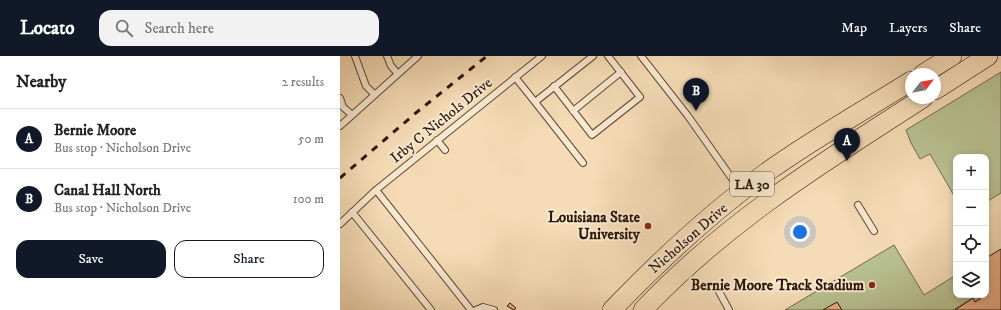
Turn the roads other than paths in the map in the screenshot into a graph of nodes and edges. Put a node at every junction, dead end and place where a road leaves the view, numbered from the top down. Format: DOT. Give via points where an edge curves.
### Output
graph roads {
  1 [pos="355,56"];
  2 [pos="387,56"];
  3 [pos="418,56"];
  4 [pos="542,56"];
  5 [pos="592,56"];
  6 [pos="608,56"];
  7 [pos="641,56"];
  8 [pos="952,56"];
  9 [pos="988,56"];
  10 [pos="933,68"];
  11 [pos="621,72"];
  12 [pos="398,74"];
  13 [pos="515,77"];
  14 [pos="905,85"];
  15 [pos="554,86"];
  16 [pos="941,86"];
  17 [pos="375,95"];
  18 [pos="340,98"];
  19 [pos="535,102"];
  20 [pos="914,104"];
  21 [pos="573,111"];
  22 [pos="352,116"];
  23 [pos="340,126"];
  24 [pos="436,140"];
  25 [pos="445,150"];
  26 [pos="583,163"];
  27 [pos="376,190"];
  28 [pos="741,192"];
  29 [pos="858,205"];
  30 [pos="352,212"];
  31 [pos="340,224"];
  32 [pos="874,231"];
  33 [pos="700,255"];
  34 [pos="716,286"];
  35 [pos="625,302"];
  36 [pos="430,310"];
  37 [pos="471,310"];
  38 [pos="476,310"];
  39 [pos="494,310"];
  40 [pos="612,310"];
  41 [pos="643,310"];
  42 [pos="730,310"];
  1 -- 17 [label="lane" via="366,86"];
  2 -- 12 [label="lane"];
  3 -- 12 [label="lane"];
  4 -- 13 [label="lane, Irby C Nichols Drive"];
  5 -- 15 [label="lane"];
  6 -- 11 [label="lane"];
  7 -- 28 [label="lane" via="688,116"];
  8 -- 10 [label="main road"];
  9 -- 16 [label="main road"];
  11 -- 21 [label="lane"];
  11 -- 21 [label="lane" via="640,96 592,135"];
  12 -- 17 [label="lane"];
  13 -- 19 [label="lane"];
  13 -- 24 [label="lane, Irby C Nichols Drive"];
  14 -- 28 [label="main road, Nicholson Drive / LA 30" via="767,172"];
  15 -- 19 [label="lane"];
  15 -- 21 [label="lane"];
  17 -- 22 [label="lane"];
  18 -- 22 [label="lane" via="343,107"];
  19 -- 26 [label="lane"];
  20 -- 33 [label="main road, Nicholson Drive / LA 30" via="794,181"];
  22 -- 23 [label="lane"];
  24 -- 25 [label="lane"];
  24 -- 27 [label="lane, Irby C Nichols Drive"];
  27 -- 30 [label="lane, Irby C Nichols Drive"];
  27 -- 37 [label="lane"];
  28 -- 33 [label="main road" via="746,199 745,208 721,229"];
  28 -- 35 [label="main road, Nicholson Drive / LA 30" via="686,237"];
  29 -- 32 [label="lane"];
  30 -- 31 [label="lane, Irby C Nichols Drive"];
  30 -- 36 [label="lane"];
  33 -- 41 [label="main road, Nicholson Drive / LA 30"];
  34 -- 42 [label="lane"];
  35 -- 40 [label="main road, Nicholson Drive / LA 30"];
  38 -- 39 [label="lane" via="483,307"];
}
